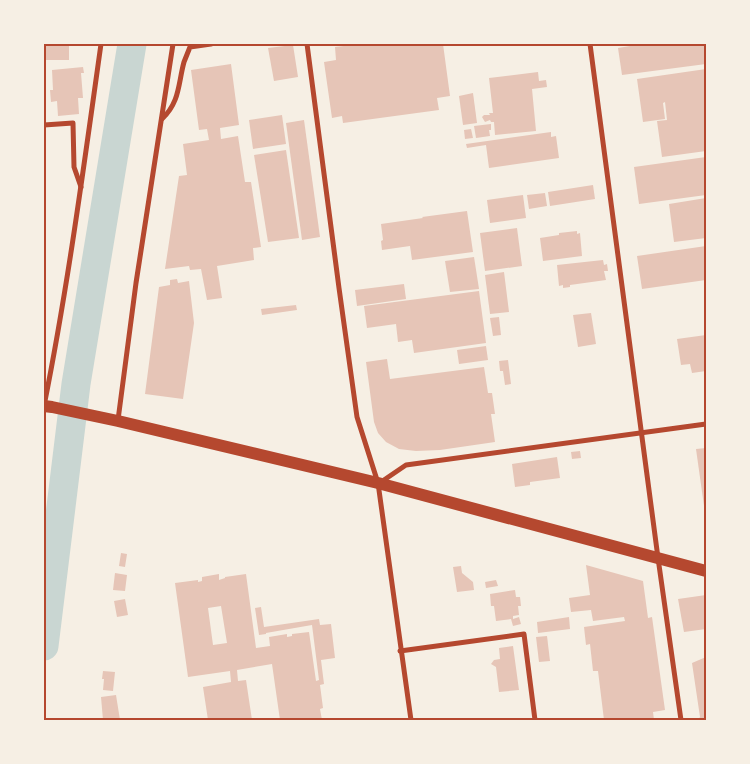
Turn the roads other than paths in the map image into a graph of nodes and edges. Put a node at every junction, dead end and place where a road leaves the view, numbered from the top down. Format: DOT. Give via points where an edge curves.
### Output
graph roads {
  1 [pos="101,44"];
  2 [pos="173,44"];
  3 [pos="211,44"];
  4 [pos="307,44"];
  5 [pos="590,44"];
  6 [pos="161,119"];
  7 [pos="44,125"];
  8 [pos="81,188"];
  9 [pos="47,406"];
  10 [pos="118,421"];
  11 [pos="706,424"];
  12 [pos="642,433"];
  13 [pos="378,484"];
  14 [pos="658,558"];
  15 [pos="706,571"];
  16 [pos="400,651"];
  17 [pos="411,720"];
  18 [pos="535,720"];
  19 [pos="681,720"];
  1 -- 8 [label="street"];
  2 -- 6 [label="street"];
  3 -- 6 [label="street" via="190,47 176,99"];
  4 -- 13 [label="street" via="357,417"];
  5 -- 12 [label="street"];
  6 -- 10 [label="street"];
  7 -- 8 [label="street" via="73,123 74,167"];
  8 -- 9 [label="street"];
  9 -- 10 [label="highway"];
  10 -- 13 [label="highway"];
  11 -- 12 [label="street"];
  12 -- 13 [label="street" via="406,465"];
  12 -- 14 [label="street"];
  13 -- 14 [label="highway"];
  13 -- 16 [label="street"];
  14 -- 15 [label="highway"];
  14 -- 19 [label="street"];
  16 -- 17 [label="street"];
  16 -- 18 [label="street" via="524,634"];
}
